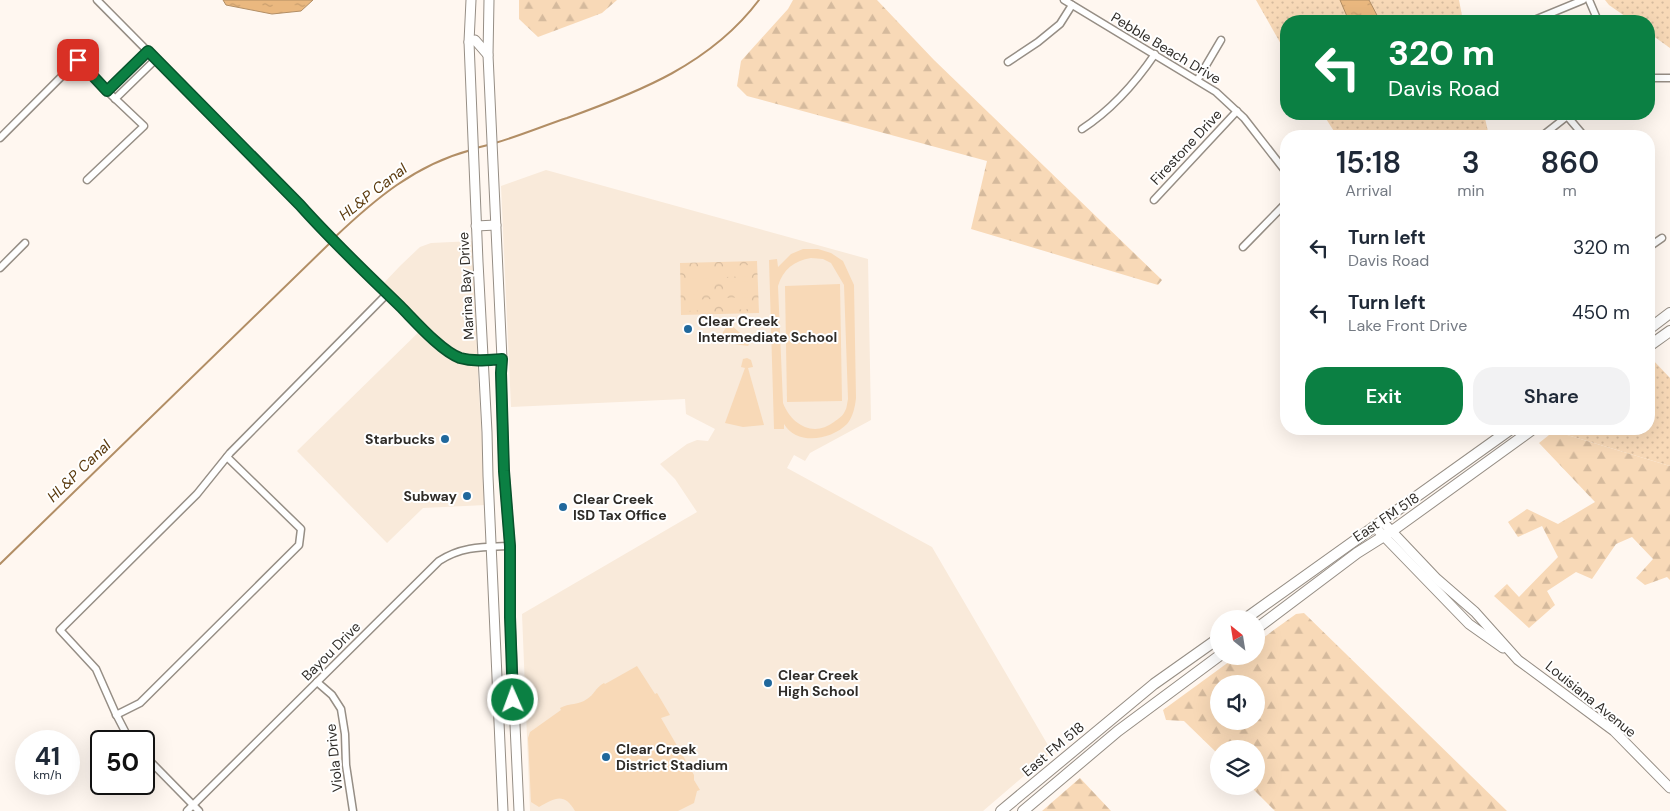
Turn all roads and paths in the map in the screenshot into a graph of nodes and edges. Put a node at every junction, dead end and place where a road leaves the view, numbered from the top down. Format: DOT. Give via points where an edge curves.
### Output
graph roads {
  1 [pos="97,0"];
  2 [pos="470,0"];
  3 [pos="489,0"];
  4 [pos="1064,0"];
  5 [pos="1583,0"];
  6 [pos="1589,0"];
  7 [pos="1072,5"];
  8 [pos="1547,15"];
  9 [pos="1595,15"];
  10 [pos="1222,40"];
  11 [pos="469,42"];
  12 [pos="148,51"];
  13 [pos="1155,54"];
  14 [pos="488,55"];
  15 [pos="156,59"];
  16 [pos="1008,62"];
  17 [pos="1655,78"];
  18 [pos="1670,78"];
  19 [pos="1198,79"];
  20 [pos="107,91"];
  21 [pos="115,99"];
  22 [pos="1237,111"];
  23 [pos="1563,120"];
  24 [pos="1082,129"];
  25 [pos="1550,130"];
  26 [pos="0,138"];
  27 [pos="1280,165"];
  28 [pos="87,180"];
  29 [pos="1154,200"];
  30 [pos="1280,209"];
  31 [pos="496,225"];
  32 [pos="476,226"];
  33 [pos="1662,238"];
  34 [pos="25,243"];
  35 [pos="1655,243"];
  36 [pos="1243,247"];
  37 [pos="0,268"];
  38 [pos="387,294"];
  39 [pos="1670,313"];
  40 [pos="1655,324"];
  41 [pos="1670,331"];
  42 [pos="1655,342"];
  43 [pos="502,359"];
  44 [pos="484,360"];
  45 [pos="503,431"];
  46 [pos="488,432"];
  47 [pos="1502,435"];
  48 [pos="1525,435"];
  49 [pos="1491,443"];
  50 [pos="1499,454"];
  51 [pos="227,457"];
  52 [pos="488,469"];
  53 [pos="504,471"];
  54 [pos="1378,524"];
  55 [pos="1388,533"];
  56 [pos="510,546"];
  57 [pos="492,547"];
  58 [pos="1262,606"];
  59 [pos="1257,610"];
  60 [pos="1270,618"];
  61 [pos="1265,622"];
  62 [pos="511,627"];
  63 [pos="496,628"];
  64 [pos="1210,644"];
  65 [pos="1210,663"];
  66 [pos="317,682"];
  67 [pos="1154,684"];
  68 [pos="1163,697"];
  69 [pos="116,715"];
  70 [pos="124,730"];
  71 [pos="500,736"];
  72 [pos="514,736"];
  73 [pos="155,766"];
  74 [pos="1048,771"];
  75 [pos="1056,783"];
  76 [pos="1670,788"];
  77 [pos="193,805"];
  78 [pos="187,811"];
  79 [pos="198,811"];
  80 [pos="353,811"];
  81 [pos="503,811"];
  82 [pos="518,811"];
  83 [pos="1002,811"];
  84 [pos="1023,811"];
  1 -- 12 [label="street"];
  2 -- 11 [label="main road, Marina Bay Drive"];
  3 -- 14 [label="main road"];
  4 -- 7 [label="street, Pebble Beach Drive"];
  5 -- 8 [label="street"];
  6 -- 9 [label="street"];
  7 -- 13 [label="street, Pebble Beach Drive"];
  7 -- 16 [label="street" via="1060,24"];
  10 -- 19 [label="street"];
  11 -- 14 [label="main road" via="478,42"];
  11 -- 32 [label="main road, Marina Bay Drive"];
  12 -- 15 [label="street"];
  12 -- 20 [label="street"];
  13 -- 19 [label="street, Pebble Beach Drive"];
  13 -- 24 [label="street" via="1142,74 1096,120"];
  14 -- 31 [label="main road"];
  15 -- 21 [label="street"];
  15 -- 38 [label="street"];
  17 -- 18 [label="street"];
  19 -- 22 [label="street, Pebble Beach Drive"];
  20 -- 21 [label="street"];
  20 -- 26 [label="street" via="78,60"];
  21 -- 28 [label="street" via="144,126"];
  22 -- 27 [label="street, Pebble Beach Drive"];
  22 -- 29 [label="street, Firestone Drive"];
  23 -- 25 [label="street"];
  30 -- 36 [label="street"];
  31 -- 32 [label="main road"];
  31 -- 43 [label="main road"];
  32 -- 44 [label="main road, Marina Bay Drive"];
  33 -- 35 [label="street"];
  34 -- 37 [label="street"];
  38 -- 44 [label="street" via="453,354"];
  38 -- 51 [label="street"];
  39 -- 40 [label="main road"];
  41 -- 42 [label="main road"];
  43 -- 44 [label="street"];
  43 -- 45 [label="main road"];
  44 -- 46 [label="main road, Marina Bay Drive"];
  45 -- 46 [label="main road"];
  45 -- 53 [label="main road"];
  46 -- 52 [label="main road, Marina Bay Drive"];
  47 -- 49 [label="main road, East FM 518"];
  48 -- 50 [label="main road, East FM 518"];
  49 -- 50 [label="main road"];
  49 -- 54 [label="main road, East FM 518"];
  50 -- 55 [label="main road, East FM 518"];
  51 -- 69 [label="street" via="197,494 60,630 96,669"];
  51 -- 69 [label="street" via="301,529 299,544 140,703"];
  52 -- 53 [label="main road"];
  52 -- 57 [label="main road, Marina Bay Drive"];
  53 -- 56 [label="main road"];
  54 -- 55 [label="main road, Louisiana Avenue"];
  54 -- 58 [label="main road, East FM 518"];
  55 -- 60 [label="main road, East FM 518"];
  55 -- 76 [label="main road, Louisiana Avenue" via="1475,612 1514,655 1614,731"];
  56 -- 57 [label="street, Bayou Drive"];
  56 -- 62 [label="main road"];
  57 -- 63 [label="main road, Marina Bay Drive"];
  57 -- 66 [label="street, Bayou Drive" via="466,549 439,561"];
  58 -- 59 [label="main road, East FM 518"];
  58 -- 60 [label="main road"];
  60 -- 61 [label="main road, East FM 518"];
  62 -- 63 [label="main road"];
  62 -- 72 [label="main road"];
  63 -- 71 [label="main road, Marina Bay Drive"];
  64 -- 67 [label="main road, East FM 518"];
  65 -- 68 [label="main road, East FM 518"];
  66 -- 77 [label="street, Bayou Drive"];
  66 -- 80 [label="street, Viola Drive" via="332,695 341,709"];
  67 -- 68 [label="main road"];
  67 -- 74 [label="main road, East FM 518"];
  68 -- 75 [label="main road, East FM 518"];
  69 -- 70 [label="street"];
  71 -- 72 [label="main road"];
  71 -- 81 [label="main road, Marina Bay Drive"];
  72 -- 82 [label="main road"];
  73 -- 77 [label="street"];
  74 -- 75 [label="main road"];
  74 -- 83 [label="main road, East FM 518"];
  75 -- 84 [label="main road, East FM 518"];
  77 -- 78 [label="street, Bayou Drive"];
  77 -- 79 [label="street"];
}
